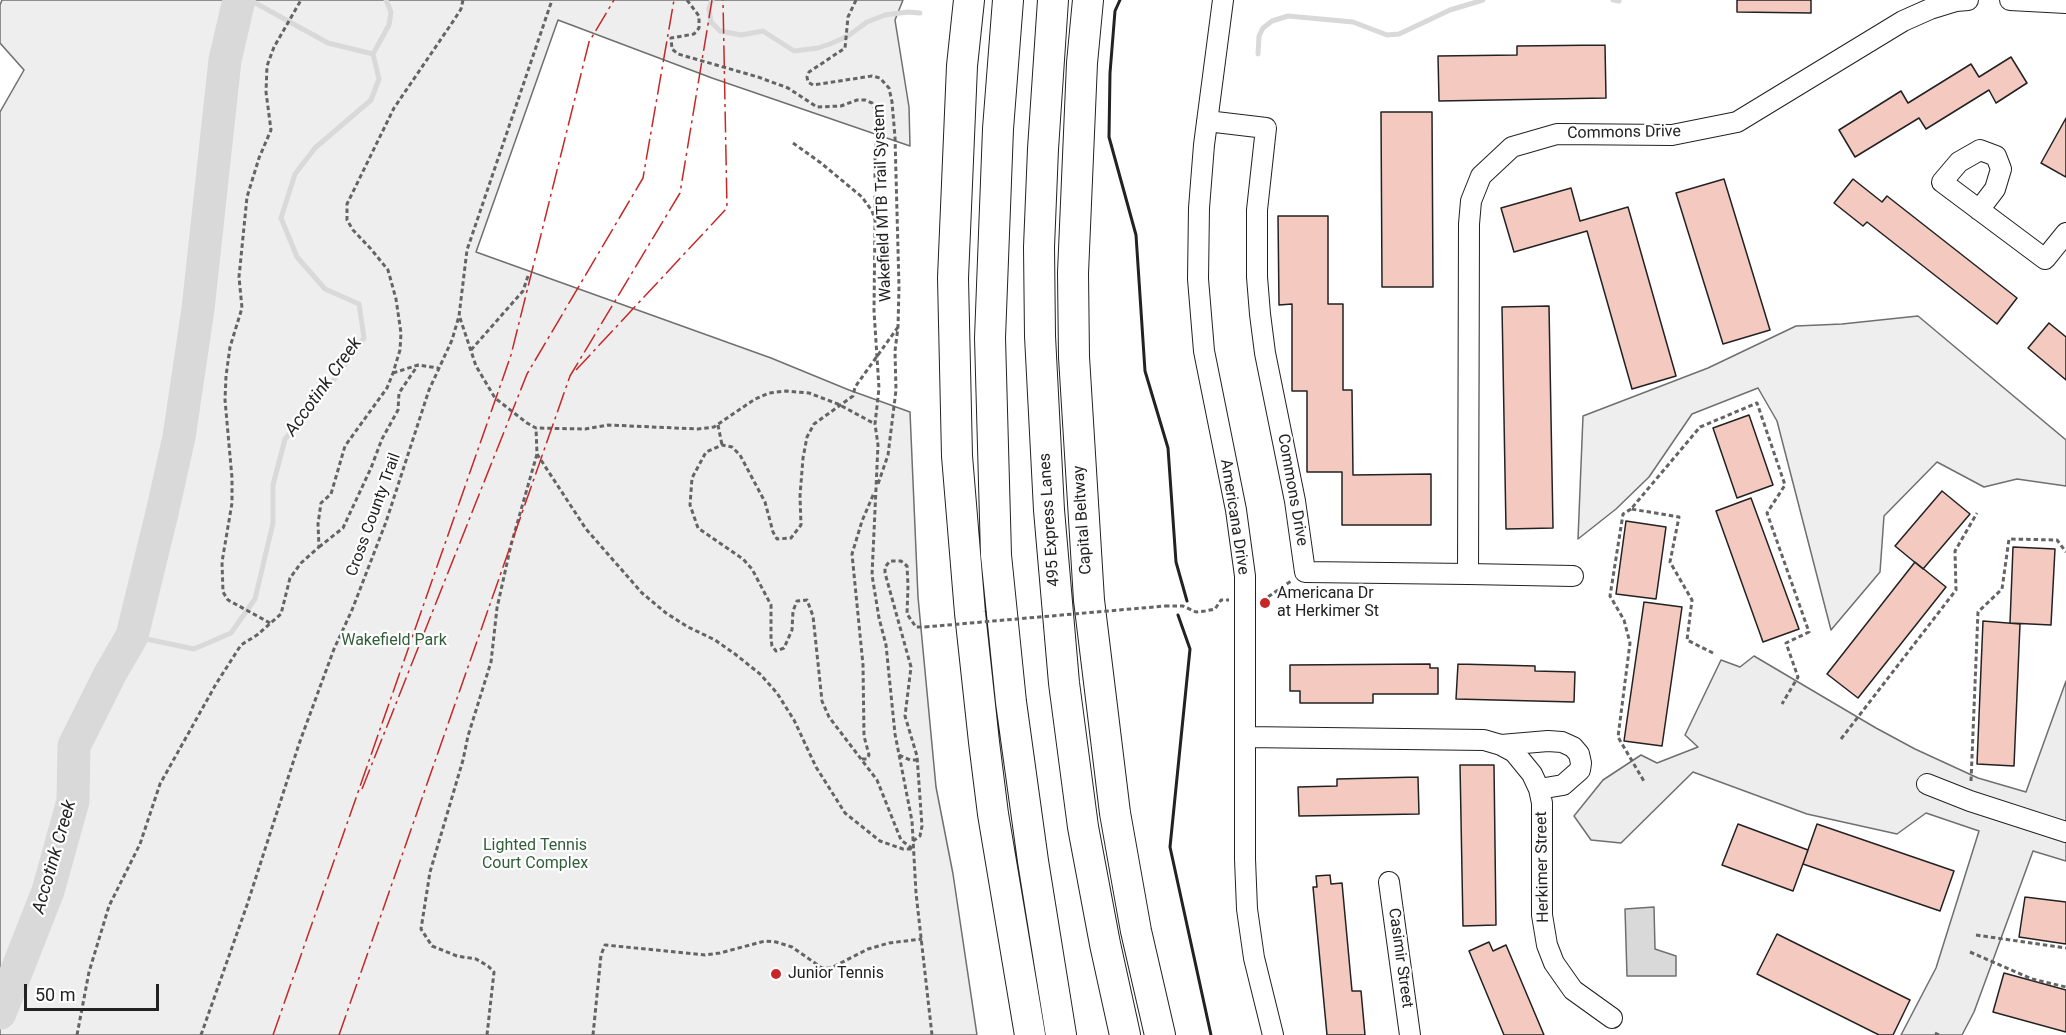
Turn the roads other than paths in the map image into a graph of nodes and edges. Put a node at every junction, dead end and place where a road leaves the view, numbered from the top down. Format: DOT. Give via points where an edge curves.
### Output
graph roads {
  1 [pos="969,0"];
  2 [pos="1008,0"];
  3 [pos="1053,0"];
  4 [pos="1088,0"];
  5 [pos="1223,0"];
  6 [pos="1968,0"];
  7 [pos="2010,0"];
  8 [pos="2066,3"];
  9 [pos="1207,121"];
  10 [pos="1979,210"];
  11 [pos="2066,232"];
  12 [pos="1468,574"];
  13 [pos="1573,576"];
  14 [pos="1245,737"];
  15 [pos="1501,745"];
  16 [pos="1927,784"];
  17 [pos="1539,789"];
  18 [pos="2066,832"];
  19 [pos="1389,882"];
  20 [pos="1612,1018"];
  21 [pos="1125,1034"];
  22 [pos="1030,1035"];
  23 [pos="1061,1035"];
  24 [pos="1160,1035"];
  25 [pos="1273,1035"];
  26 [pos="1410,1035"];
  1 -- 22 [label="highway" via="962,66 953,278 957,456 984,742"];
  2 -- 23 [label="highway" via="990,327 996,555 1034,873"];
  3 -- 21 [label="highway, 495 Express Lanes" via="1040,247 1040,336 1049,510 1064,683 1082,815"];
  4 -- 24 [label="highway, Capital Beltway" via="1073,273 1089,600 1115,813"];
  5 -- 9 [label="street, Americana Drive"];
  6 -- 12 [label="street, Commons Drive" via="1929,9 1903,21 1737,122 1672,135 1557,134 1512,147 1481,176 1471,201 1469,224"];
  7 -- 8 [label="street"];
  9 -- 12 [label="street, Commons Drive" via="1266,128 1257,210 1260,314 1305,572"];
  9 -- 14 [label="street, Americana Drive" via="1199,208 1198,279 1204,351 1245,576"];
  10 -- 11 [label="street" via="2045,259"];
  12 -- 13 [label="street, Commons Drive"];
  14 -- 15 [label="street, Herkimer Street" via="1453,739"];
  14 -- 25 [label="street, Americana Drive" via="1247,909 1254,958"];
  15 -- 17 [label="street, Herkimer Street" via="1525,764"];
  15 -- 17 [label="street" via="1548,741 1573,747 1579,754 1580,770 1563,785"];
  16 -- 18 [label="street"];
  17 -- 20 [label="street, Herkimer Street" via="1543,829 1542,915 1547,945 1573,990"];
  19 -- 26 [label="street, Casimir Street"];
}
